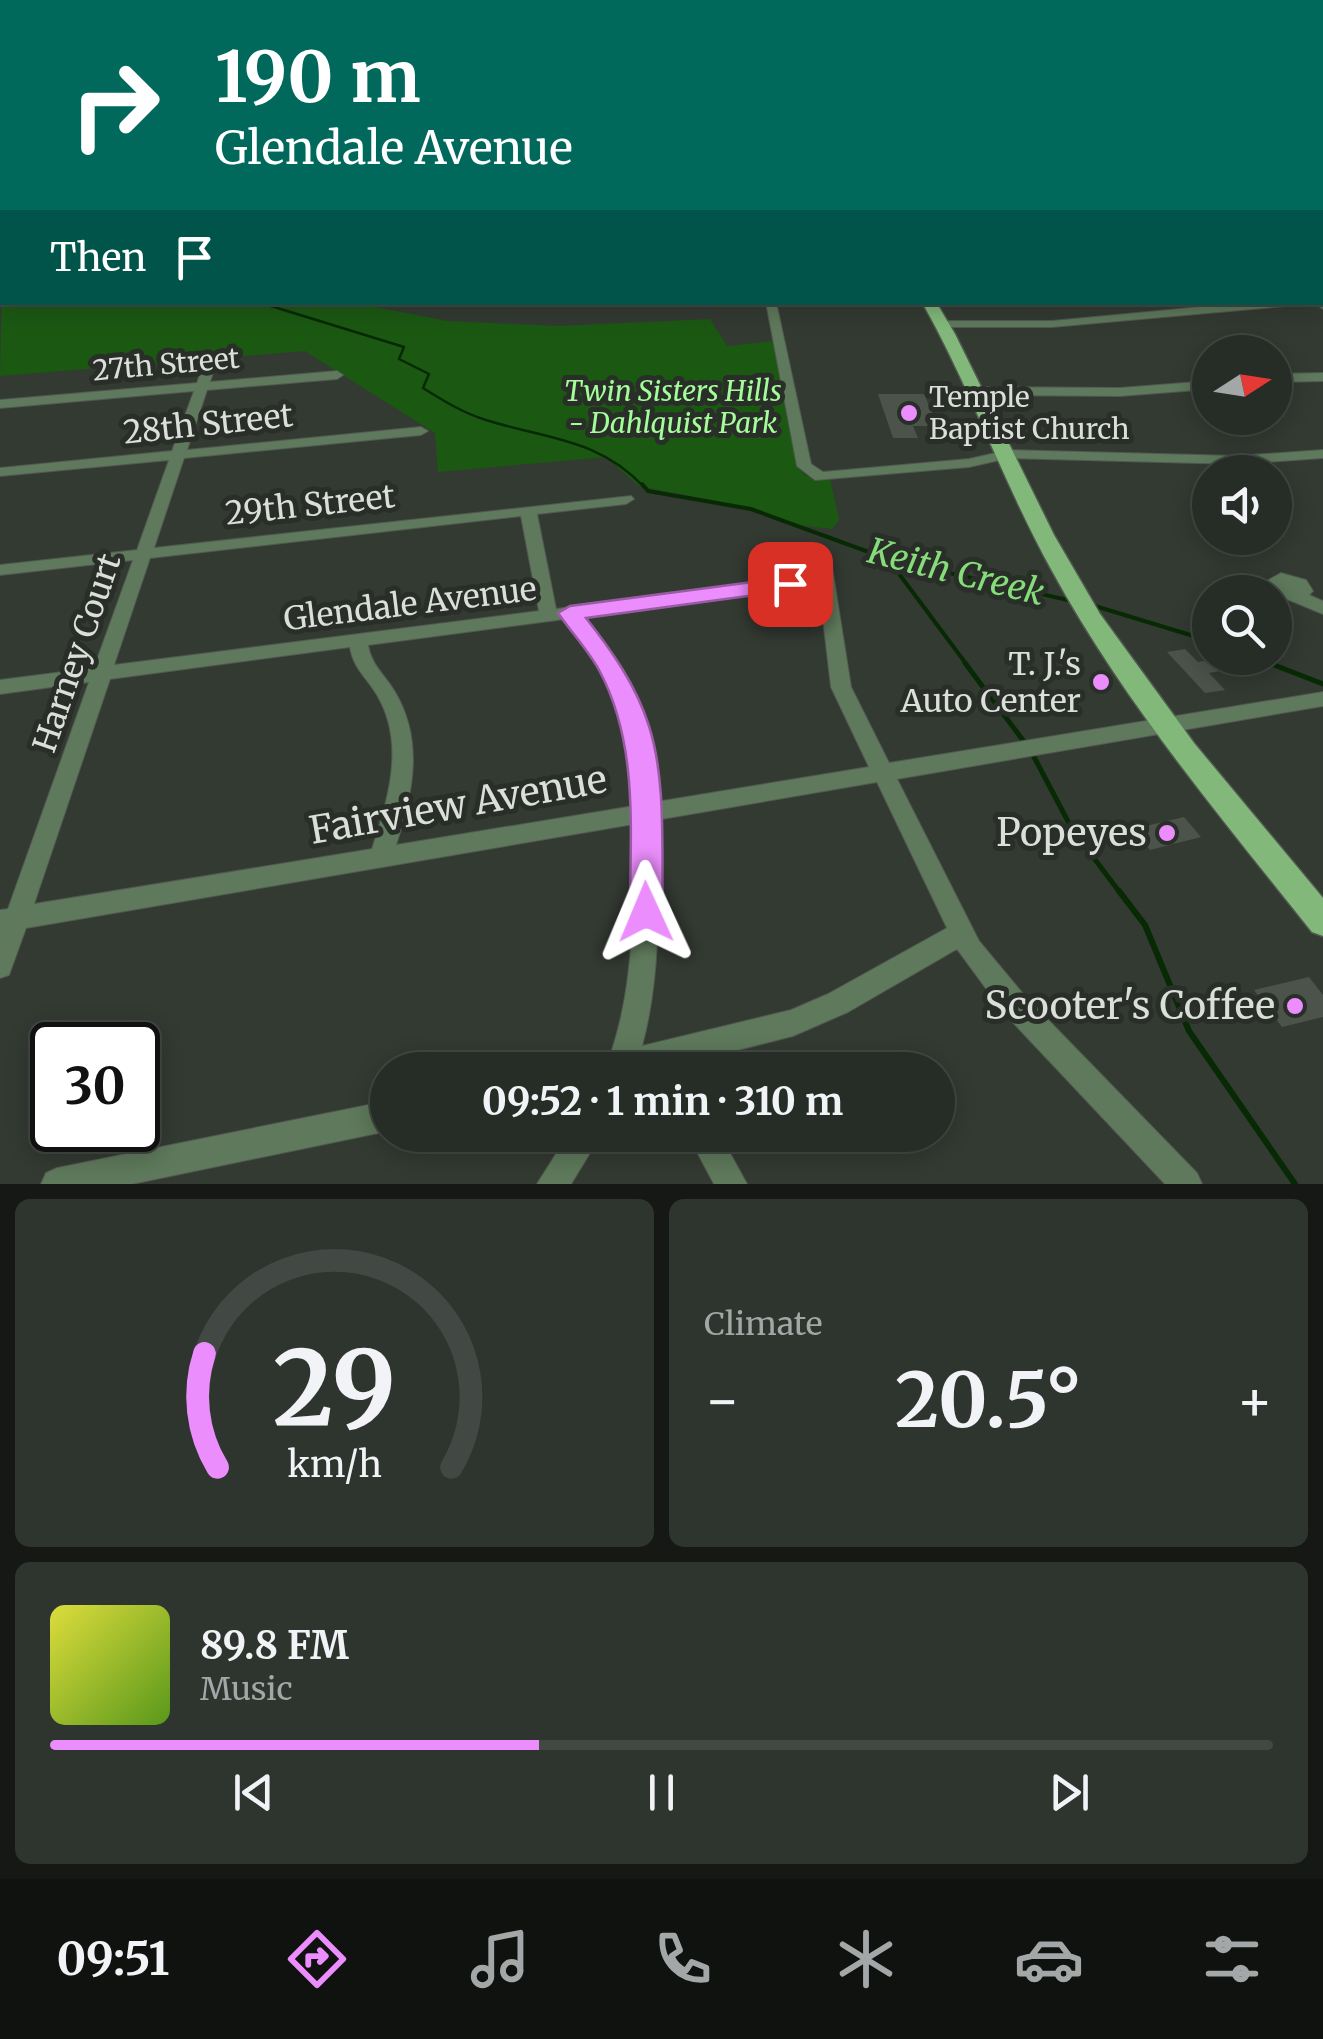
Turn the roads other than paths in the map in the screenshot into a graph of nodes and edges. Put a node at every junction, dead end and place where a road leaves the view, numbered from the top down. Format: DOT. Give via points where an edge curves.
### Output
graph roads {
  1 [pos="773,305"];
  2 [pos="930,305"];
  3 [pos="1263,305"];
  4 [pos="942,324"];
  5 [pos="211,360"];
  6 [pos="337,375"];
  7 [pos="1323,377"];
  8 [pos="1292,378"];
  9 [pos="202,386"];
  10 [pos="1192,386"];
  11 [pos="976,391"];
  12 [pos="0,404"];
  13 [pos="420,431"];
  14 [pos="1009,454"];
  15 [pos="1323,454"];
  16 [pos="180,455"];
  17 [pos="0,472"];
  18 [pos="626,499"];
  19 [pos="528,510"];
  20 [pos="144,554"];
  21 [pos="0,570"];
  22 [pos="1292,595"];
  23 [pos="1323,608"];
  24 [pos="560,614"];
  25 [pos="359,641"];
  26 [pos="102,674"];
  27 [pos="0,687"];
  28 [pos="1323,700"];
  29 [pos="1166,728"];
  30 [pos="884,773"];
  31 [pos="645,811"];
  32 [pos="381,856"];
  33 [pos="9,920"];
  34 [pos="1323,922"];
  35 [pos="962,933"];
  36 [pos="0,966"];
  37 [pos="623,1052"];
  38 [pos="682,1052"];
  39 [pos="370,1120"];
  40 [pos="572,1152"];
  41 [pos="713,1152"];
  42 [pos="56,1184"];
  43 [pos="553,1184"];
  44 [pos="731,1184"];
  45 [pos="1186,1184"];
  1 -- 14 [label="street" via="810,474"];
  2 -- 4 [label="main road"];
  3 -- 4 [label="street" via="1052,324"];
  4 -- 11 [label="main road"];
  5 -- 9 [label="street, Harney Court"];
  6 -- 9 [label="street, 27th Street"];
  7 -- 8 [label="street"];
  9 -- 12 [label="street, 27th Street"];
  9 -- 16 [label="street, Harney Court"];
  10 -- 11 [label="street"];
  11 -- 14 [label="main road"];
  13 -- 16 [label="street, 28th Street"];
  14 -- 15 [label="street" via="1249,460"];
  14 -- 29 [label="main road" via="1068,580"];
  16 -- 17 [label="street, 28th Street"];
  16 -- 20 [label="street, Harney Court"];
  18 -- 19 [label="street, 29th Street"];
  19 -- 20 [label="street, 29th Street"];
  19 -- 24 [label="street"];
  20 -- 21 [label="street, 29th Street"];
  20 -- 26 [label="street, Harney Court"];
  22 -- 23 [label="street"];
  24 -- 25 [label="street, Glendale Avenue"];
  24 -- 30 [label="street, Glendale Avenue" via="826,575 841,687"];
  24 -- 31 [label="street" via="603,655 632,715"];
  25 -- 26 [label="street, Glendale Avenue"];
  25 -- 32 [label="street" via="358,660 386,694 403,739 402,790"];
  26 -- 27 [label="street, Glendale Avenue"];
  26 -- 33 [label="street, Harney Court"];
  28 -- 29 [label="street, Fairview Avenue"];
  29 -- 30 [label="street, Fairview Avenue"];
  29 -- 34 [label="main road"];
  30 -- 31 [label="street, Fairview Avenue"];
  30 -- 35 [label="street"];
  31 -- 32 [label="street, Fairview Avenue"];
  31 -- 37 [label="street" via="645,964"];
  32 -- 33 [label="street, Fairview Avenue"];
  33 -- 36 [label="street, Harney Court"];
  35 -- 38 [label="street" via="804,1019"];
  35 -- 45 [label="street" via="1014,1004"];
  39 -- 42 [label="street"];
  40 -- 43 [label="street"];
  41 -- 44 [label="street"];
}
